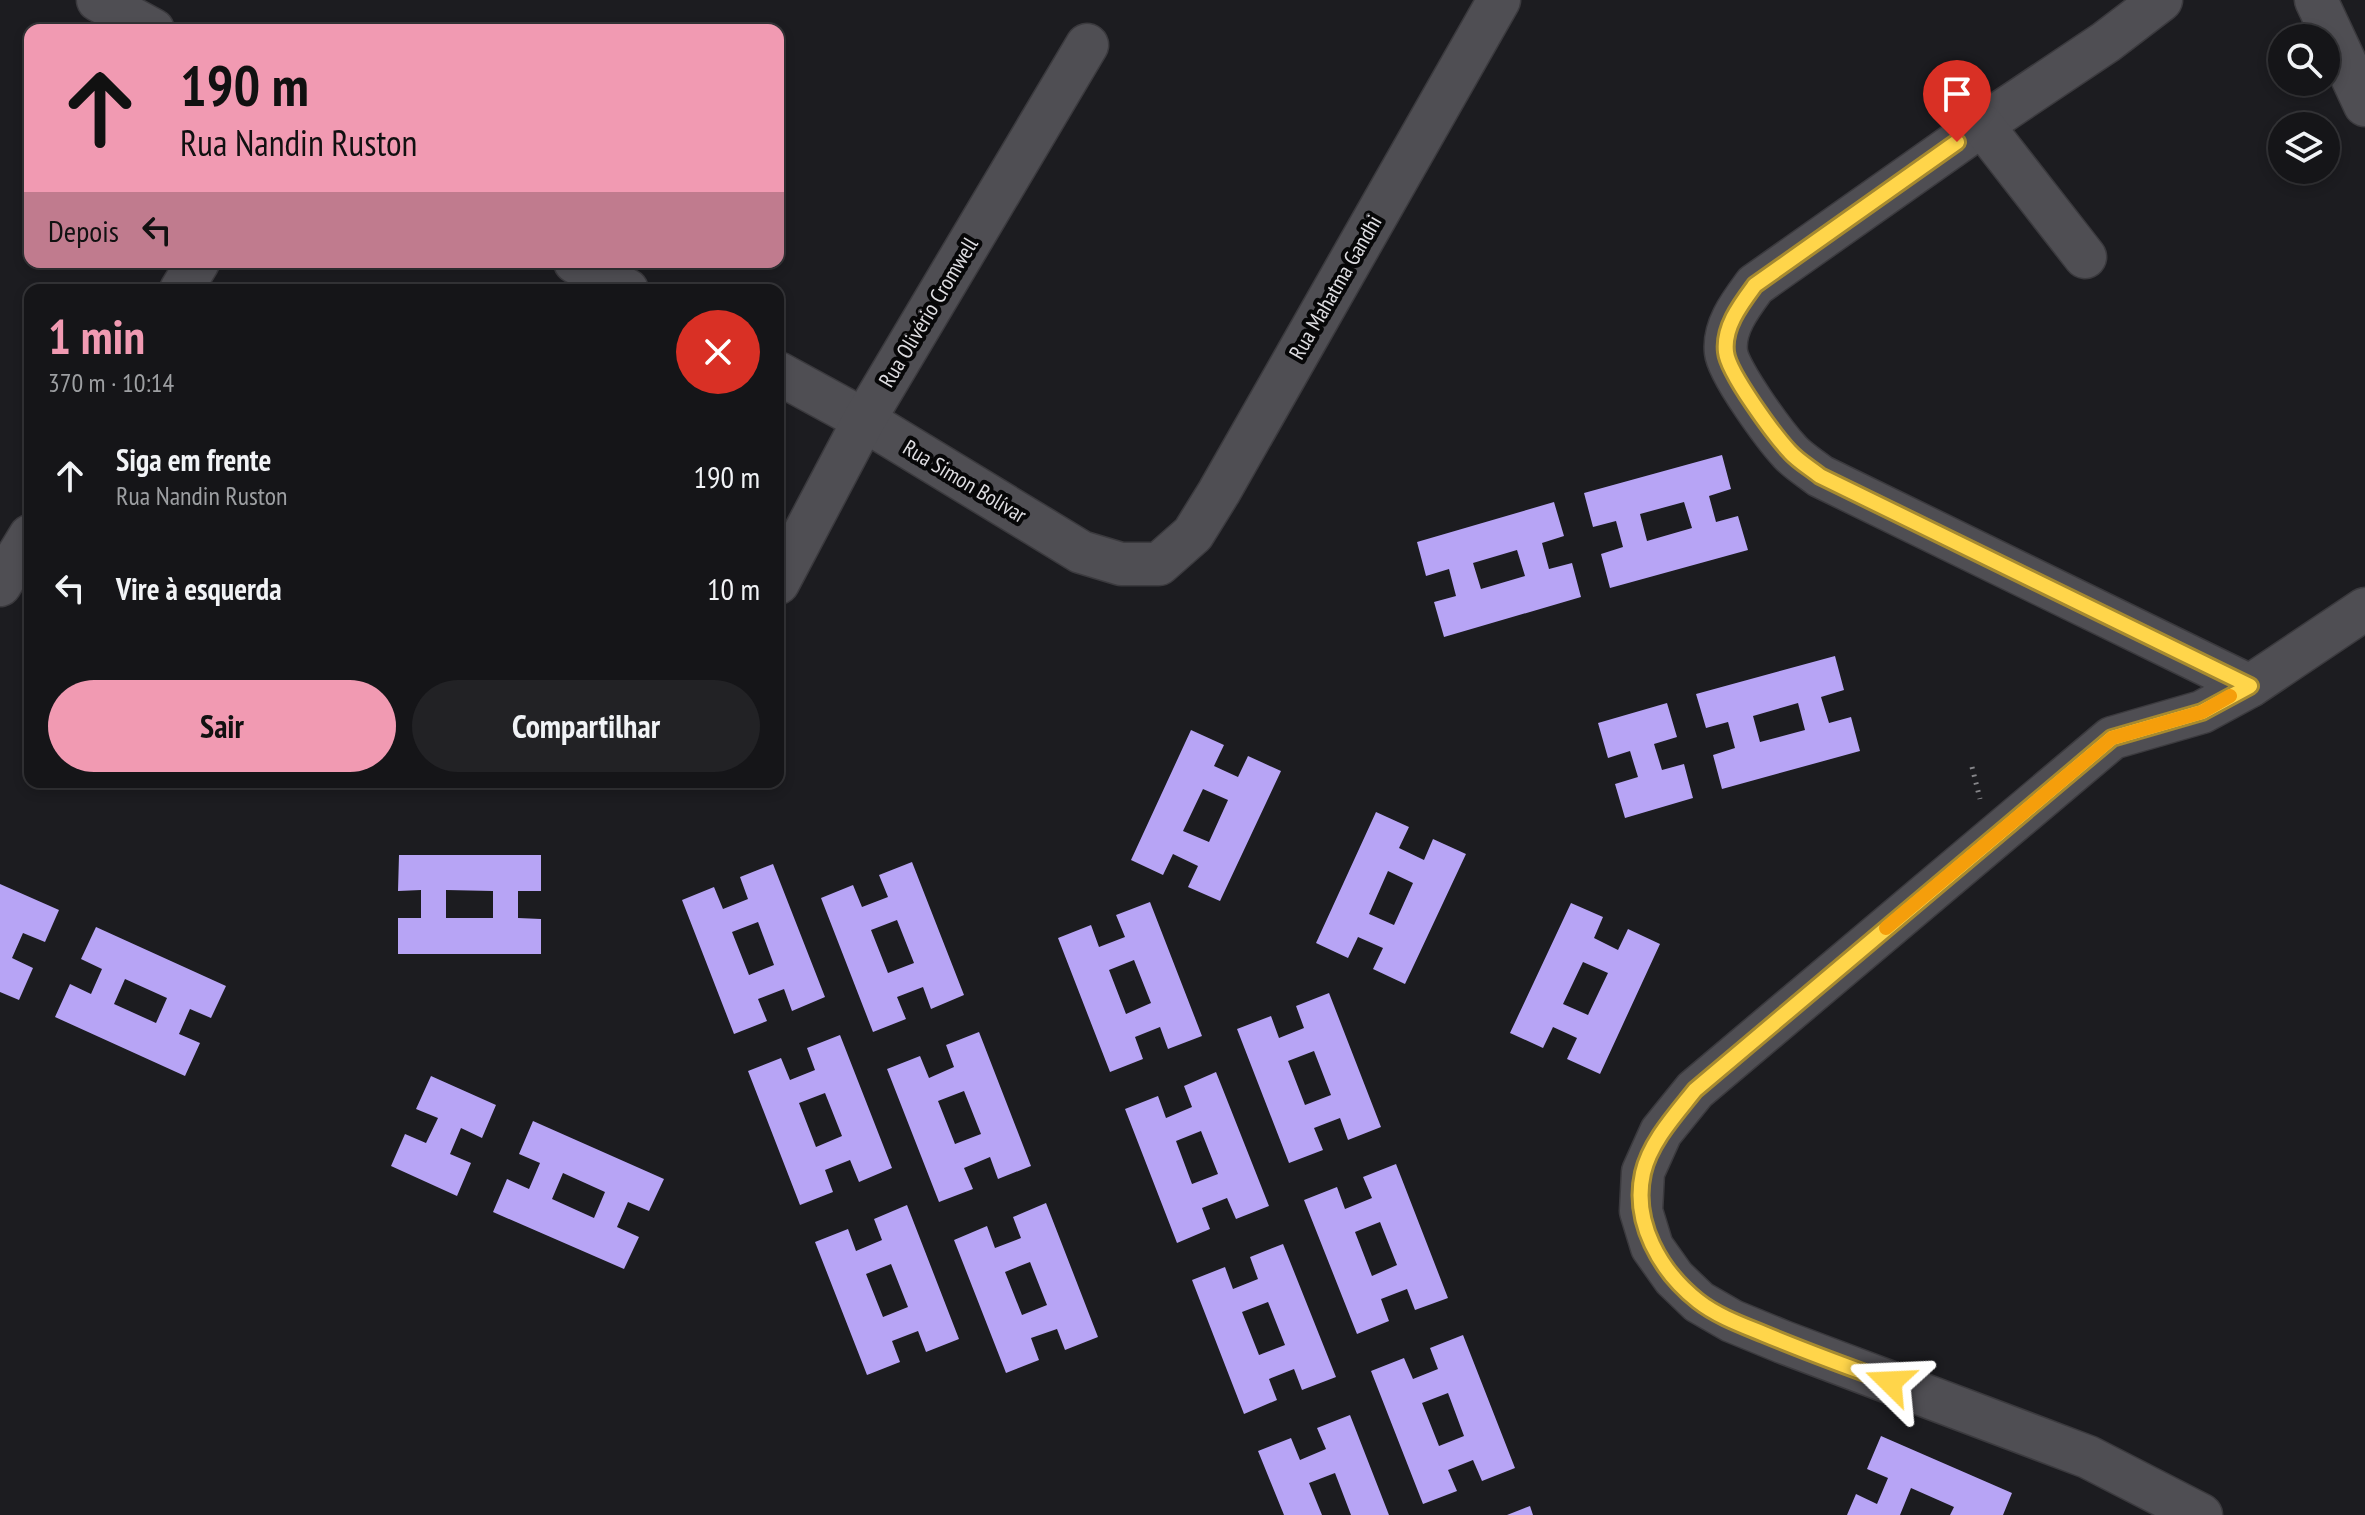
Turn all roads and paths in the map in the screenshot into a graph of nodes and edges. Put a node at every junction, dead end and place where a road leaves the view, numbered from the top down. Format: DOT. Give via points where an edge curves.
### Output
graph roads {
  1 [pos="98,0"];
  2 [pos="1499,0"];
  3 [pos="2161,0"];
  4 [pos="2316,0"];
  5 [pos="142,24"];
  6 [pos="1087,45"];
  7 [pos="2365,105"];
  8 [pos="1982,125"];
  9 [pos="2085,257"];
  10 [pos="585,268"];
  11 [pos="615,284"];
  12 [pos="784,376"];
  13 [pos="864,420"];
  14 [pos="24,546"];
  15 [pos="1159,564"];
  16 [pos="784,572"];
  17 [pos="0,585"];
  18 [pos="2365,609"];
  19 [pos="2250,686"];
  20 [pos="2201,1515"];
  1 -- 5 [label="street"];
  2 -- 15 [label="street, Rua Mahatma Gandhi" via="1219,492 1193,534"];
  3 -- 8 [label="street"];
  4 -- 7 [label="street"];
  6 -- 13 [label="street, Rua Olivério Cromwell"];
  8 -- 9 [label="street"];
  8 -- 19 [label="street" via="1755,285 1727,331 1726,354 1734,372 1791,454 1820,476"];
  10 -- 11 [label="street"];
  12 -- 13 [label="street, Rua Simon Bolívar"];
  13 -- 15 [label="street, Rua Simon Bolívar" via="1081,552 1121,564"];
  13 -- 16 [label="street, Rua Olivério Cromwell"];
  14 -- 17 [label="street"];
  18 -- 19 [label="street"];
  19 -- 20 [label="street" via="2202,712 2112,738 1695,1090 1661,1132 1643,1172 1641,1211 1652,1247 1699,1302 1732,1321 2088,1457"];
}
